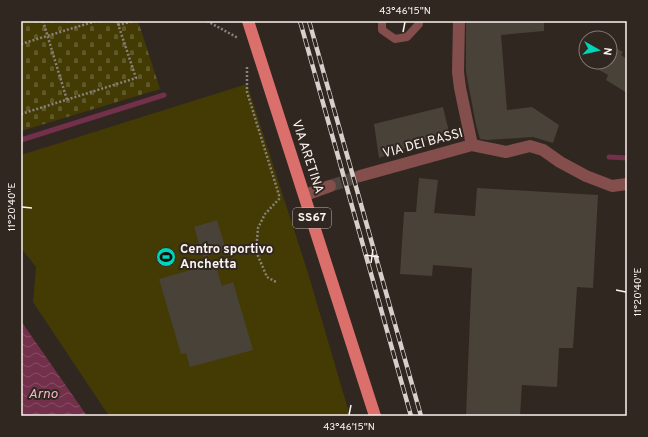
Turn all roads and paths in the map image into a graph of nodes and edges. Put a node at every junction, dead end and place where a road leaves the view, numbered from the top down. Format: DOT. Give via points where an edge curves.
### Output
graph roads {
  1 [pos="43,21"];
  2 [pos="96,21"];
  3 [pos="130,21"];
  4 [pos="207,21"];
  5 [pos="248,21"];
  6 [pos="382,21"];
  7 [pos="419,21"];
  8 [pos="459,21"];
  9 [pos="118,23"];
  10 [pos="239,34"];
  11 [pos="47,36"];
  12 [pos="21,44"];
  13 [pos="247,64"];
  14 [pos="67,100"];
  15 [pos="21,114"];
  16 [pos="472,145"];
  17 [pos="360,176"];
  18 [pos="627,184"];
  19 [pos="330,186"];
  20 [pos="305,195"];
  21 [pos="276,282"];
  22 [pos="375,416"];
  1 -- 11 [label="path"];
  2 -- 11 [label="path"];
  3 -- 9 [label="path"];
  4 -- 10 [label="path" via="241,40"];
  5 -- 20 [label="main road, VIA ARETINA / SS67"];
  6 -- 7 [label="lane" via="382,30 395,39 407,37"];
  8 -- 16 [label="street" via="458,72"];
  9 -- 14 [label="path" via="136,78"];
  11 -- 12 [label="path"];
  11 -- 14 [label="path"];
  13 -- 21 [label="path" via="247,92 279,195 279,199 265,214 258,228 257,240 258,256 267,278"];
  14 -- 15 [label="path"];
  16 -- 17 [label="street, VIA DEI BASSI"];
  16 -- 18 [label="street, VIA DEI BASSI" via="506,152 530,146 543,150 586,176 612,186"];
  19 -- 20 [label="street"];
  20 -- 22 [label="main road, VIA ARETINA / SS67"];
}
